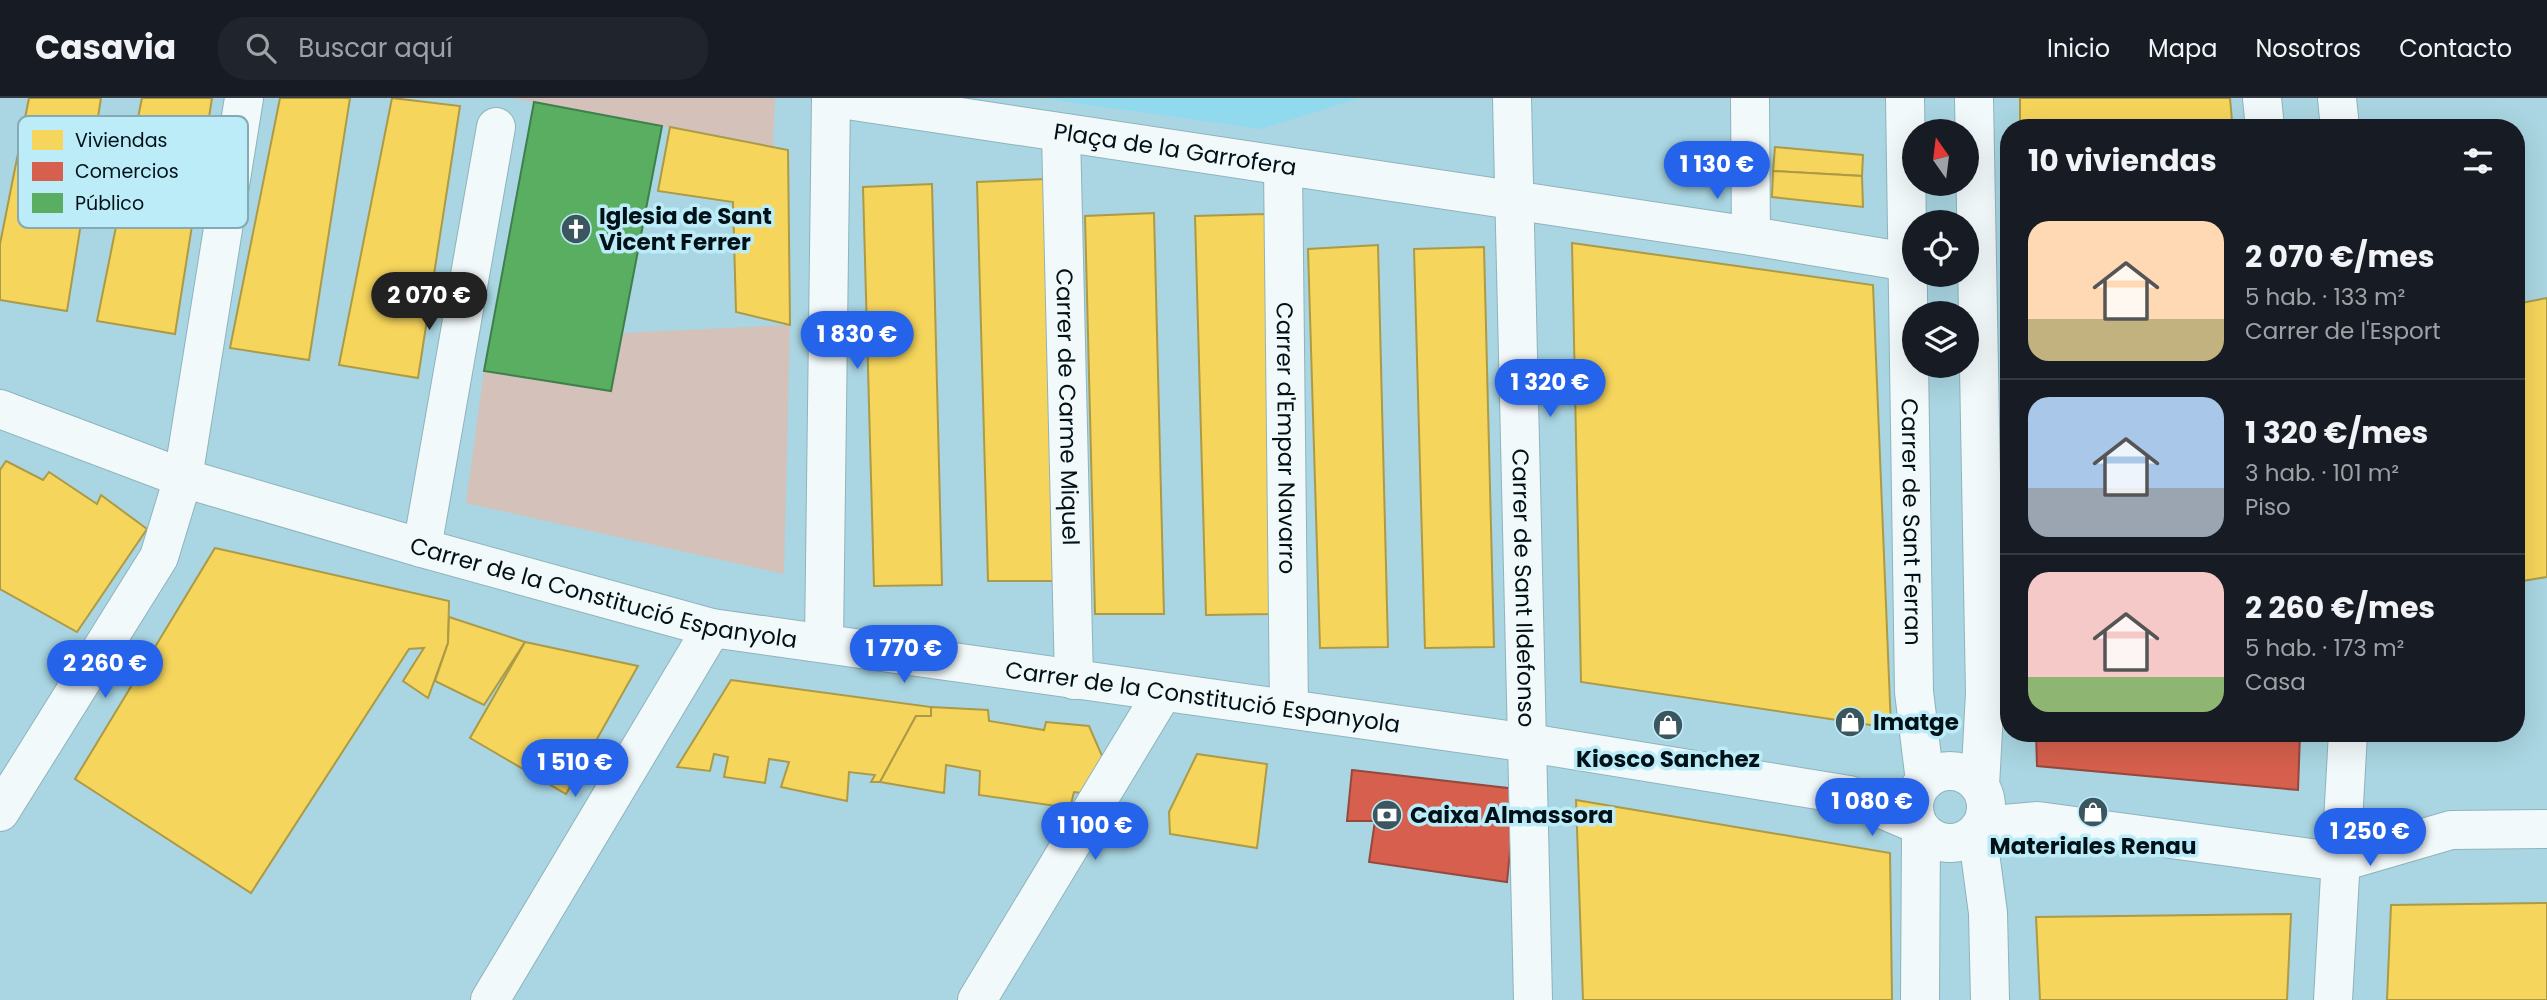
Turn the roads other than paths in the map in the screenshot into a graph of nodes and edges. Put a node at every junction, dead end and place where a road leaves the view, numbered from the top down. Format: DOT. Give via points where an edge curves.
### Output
graph roads {
  1 [pos="244,98"];
  2 [pos="833,98"];
  3 [pos="1512,98"];
  4 [pos="1750,98"];
  5 [pos="1905,98"];
  6 [pos="1974,98"];
  7 [pos="2262,98"];
  8 [pos="2337,98"];
  9 [pos="241,116"];
  10 [pos="2263,119"];
  11 [pos="2339,119"];
  12 [pos="496,127"];
  13 [pos="1061,134"];
  14 [pos="1283,167"];
  15 [pos="1514,202"];
  16 [pos="1910,210"];
  17 [pos="1973,210"];
  18 [pos="223,228"];
  19 [pos="1751,236"];
  20 [pos="1902,261"];
  21 [pos="1912,287"];
  22 [pos="1972,287"];
  23 [pos="0,409"];
  24 [pos="183,478"];
  25 [pos="422,548"];
  26 [pos="712,628"];
  27 [pos="824,642"];
  28 [pos="1074,680"];
  29 [pos="1163,692"];
  30 [pos="1289,709"];
  31 [pos="2348,742"];
  32 [pos="1529,743"];
  33 [pos="1923,784"];
  34 [pos="1849,795"];
  35 [pos="1980,809"];
  36 [pos="0,812"];
  37 [pos="1919,827"];
  38 [pos="2547,829"];
  39 [pos="2341,862"];
  40 [pos="490,1000"];
  41 [pos="977,1000"];
  42 [pos="1533,1000"];
  43 [pos="1920,1000"];
  44 [pos="1990,1000"];
  45 [pos="2333,1000"];
  1 -- 9 [label="street"];
  2 -- 13 [label="street, Plaça de la Garrofera"];
  2 -- 27 [label="street"];
  3 -- 15 [label="street, Carrer de Sant Ildefonso"];
  4 -- 19 [label="street"];
  5 -- 16 [label="street, Carrer de Sant Ferran"];
  6 -- 17 [label="street"];
  7 -- 10 [label="street"];
  8 -- 11 [label="street"];
  12 -- 25 [label="street"];
  13 -- 14 [label="street, Plaça de la Garrofera"];
  13 -- 28 [label="street, Carrer de Carme Miquel"];
  14 -- 15 [label="street, Plaça de la Garrofera"];
  14 -- 30 [label="street, Carrer d'Empar Navarro"];
  15 -- 19 [label="street, Plaça de la Garrofera"];
  15 -- 32 [label="street, Carrer de Sant Ildefonso"];
  18 -- 24 [label="street"];
  19 -- 20 [label="street, Plaça de la Garrofera"];
  21 -- 33 [label="street, Carrer de Sant Ferran" via="1914,692"];
  22 -- 35 [label="street" via="1985,693"];
  23 -- 24 [label="street, Carrer de la Constitució Espanyola"];
  24 -- 25 [label="street, Carrer de la Constitució Espanyola"];
  24 -- 36 [label="street" via="159,557"];
  25 -- 26 [label="street, Carrer de la Constitució Espanyola"];
  26 -- 27 [label="street, Carrer de la Constitució Espanyola"];
  26 -- 40 [label="street"];
  27 -- 28 [label="street, Carrer de la Constitució Espanyola"];
  28 -- 29 [label="street, Carrer de la Constitució Espanyola"];
  29 -- 30 [label="street, Carrer de la Constitució Espanyola"];
  29 -- 41 [label="street"];
  30 -- 32 [label="street, Carrer de la Constitució Espanyola"];
  31 -- 39 [label="street"];
  32 -- 34 [label="street, Carrer de la Constitució Espanyola"];
  32 -- 42 [label="street, Carrer de Sant Ildefonso"];
  33 -- 34 [label="street, Carrer de la Constitució Espanyola"];
  33 -- 35 [label="street" via="1947,772 1959,773"];
  33 -- 37 [label="street" via="1913,805"];
  34 -- 37 [label="street, Carrer de la Constitució Espanyola"];
  35 -- 37 [label="street" via="1970,837 1939,842"];
  35 -- 39 [label="street"];
  35 -- 44 [label="street" via="1989,913"];
  37 -- 43 [label="street"];
  38 -- 39 [label="street" via="2451,830"];
  39 -- 45 [label="street"];
}
